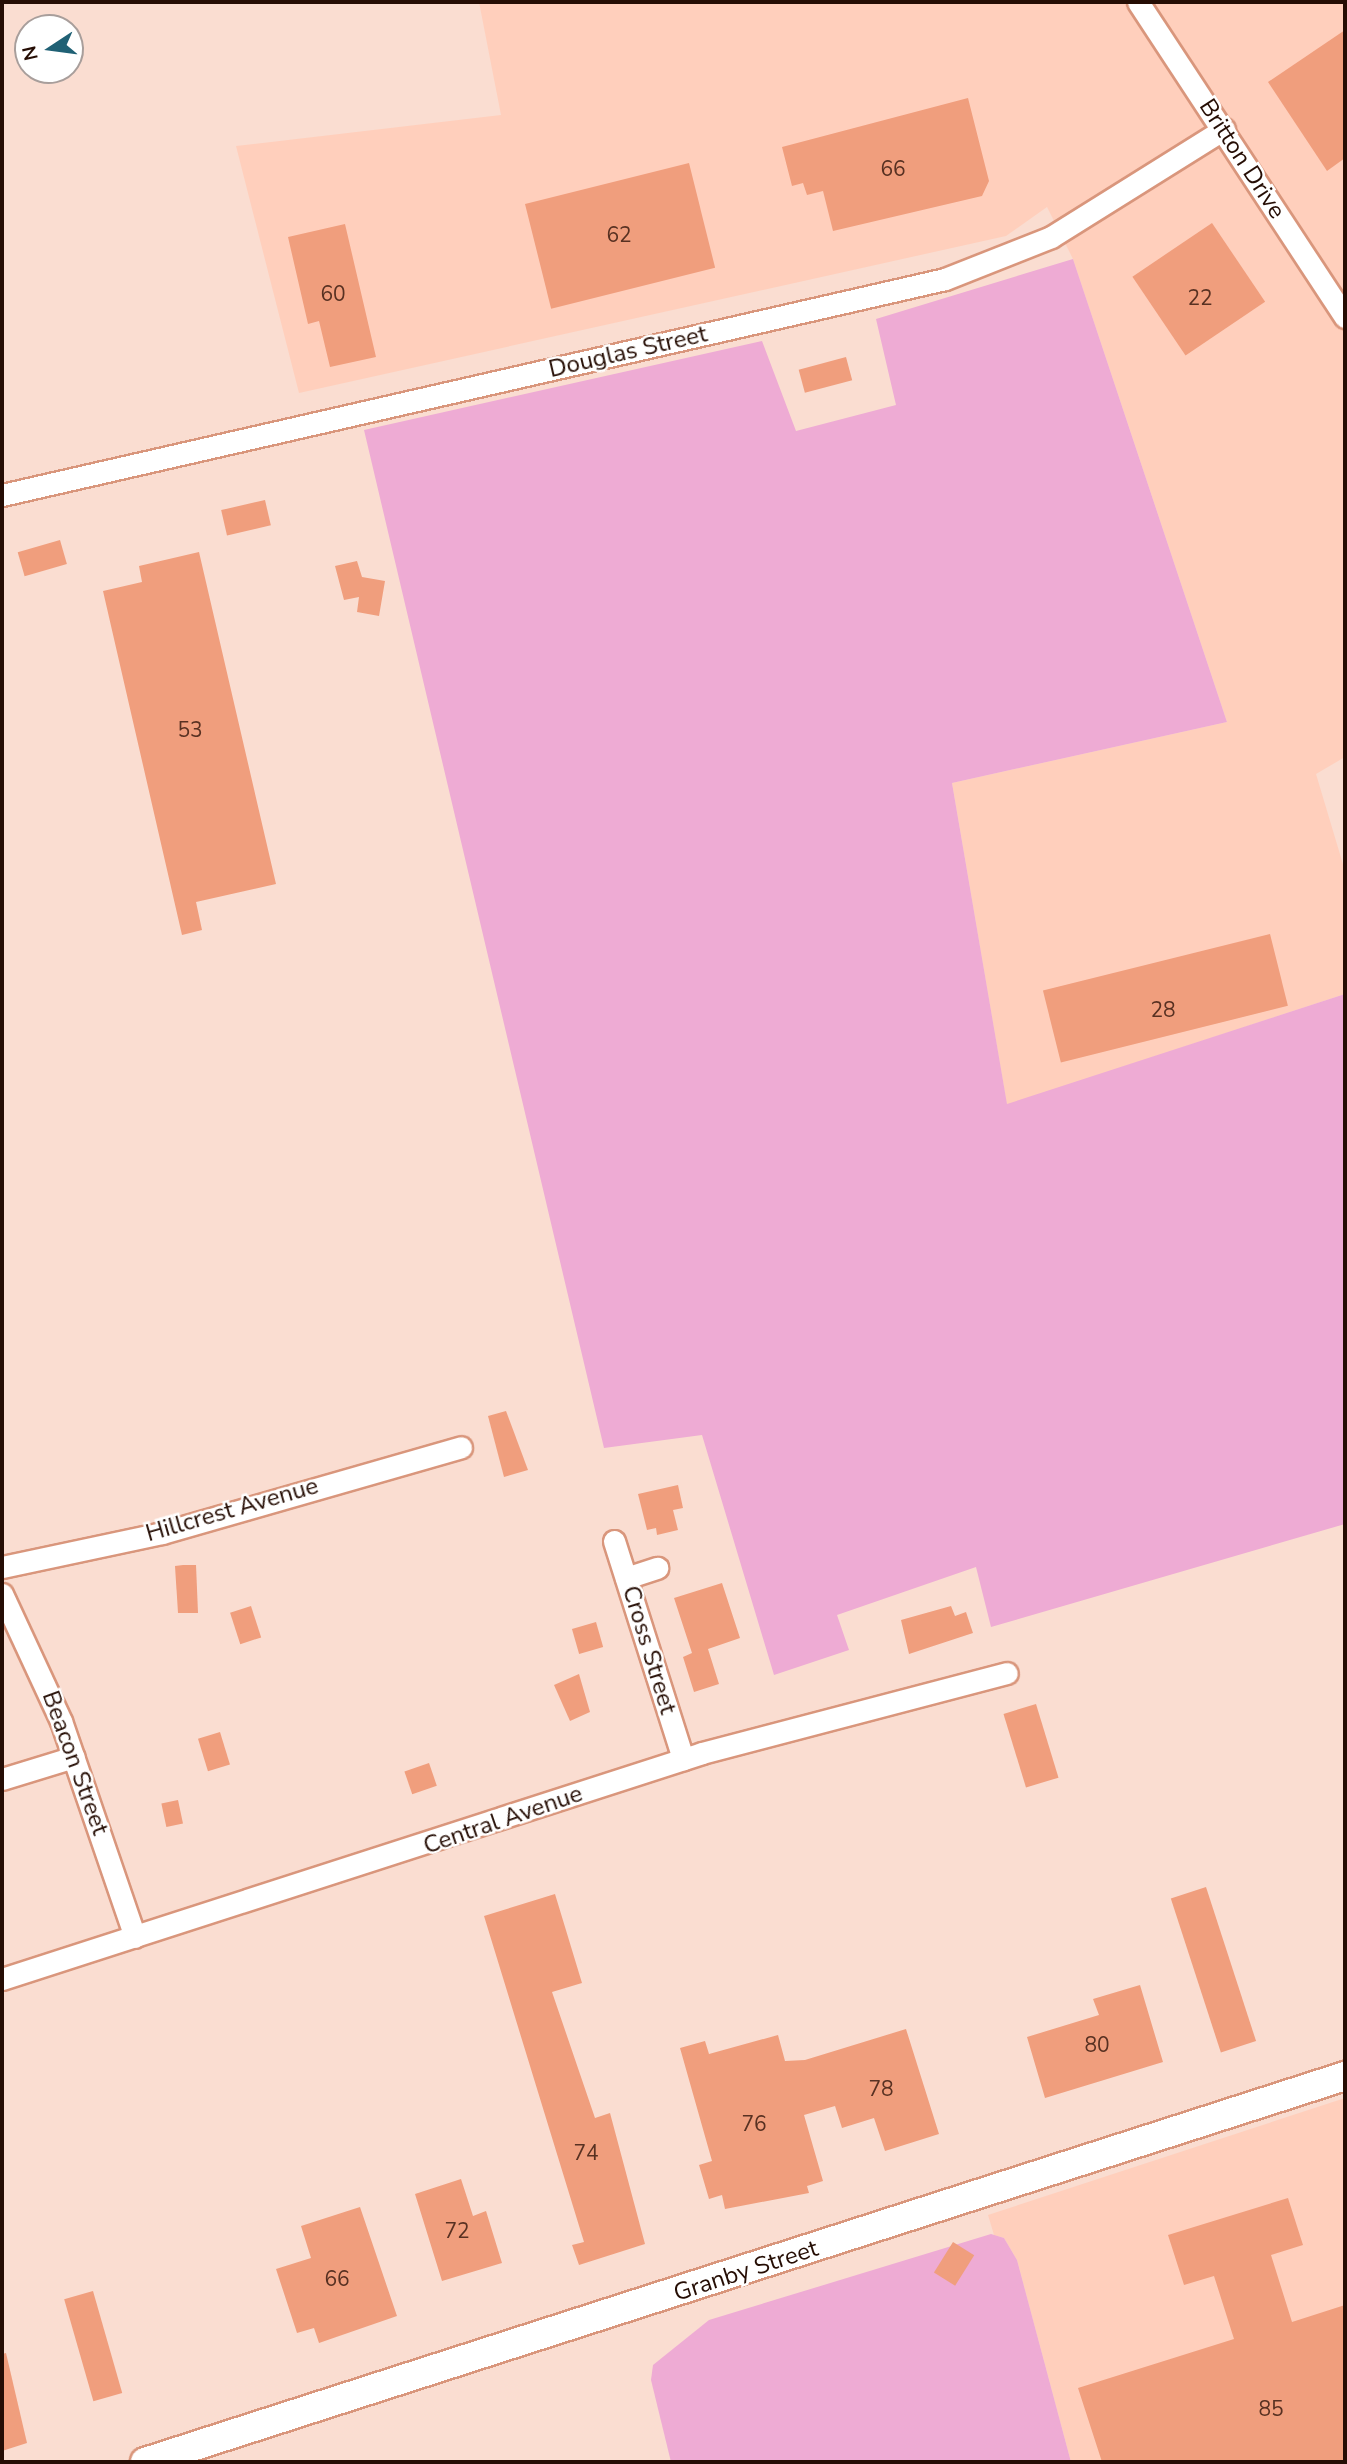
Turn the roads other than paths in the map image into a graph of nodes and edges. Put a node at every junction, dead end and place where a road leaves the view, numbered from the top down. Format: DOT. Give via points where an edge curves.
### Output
graph roads {
  1 [pos="1138,2"];
  2 [pos="1224,130"];
  3 [pos="1345,317"];
  4 [pos="2,495"];
  5 [pos="461,1447"];
  6 [pos="614,1541"];
  7 [pos="2,1567"];
  8 [pos="657,1568"];
  9 [pos="626,1578"];
  10 [pos="2,1594"];
  11 [pos="1007,1673"];
  12 [pos="74,1757"];
  13 [pos="683,1759"];
  14 [pos="2,1779"];
  15 [pos="135,1937"];
  16 [pos="2,1979"];
  17 [pos="1345,2076"];
  18 [pos="145,2462"];
  1 -- 2 [label="street, Britton Drive"];
  2 -- 3 [label="street, Britton Drive"];
  2 -- 4 [label="street, Douglas Street" via="1051,237 945,279"];
  5 -- 7 [label="street, Hillcrest Avenue" via="162,1533"];
  6 -- 9 [label="street, Cross Street"];
  8 -- 9 [label="street"];
  9 -- 13 [label="street, Cross Street"];
  10 -- 12 [label="street, Beacon Street" via="31,1648"];
  11 -- 13 [label="street, Central Avenue"];
  12 -- 14 [label="street"];
  12 -- 15 [label="street, Beacon Street"];
  13 -- 15 [label="street, Central Avenue"];
  15 -- 16 [label="street, Central Avenue"];
  17 -- 18 [label="main road, Granby Street"];
}
